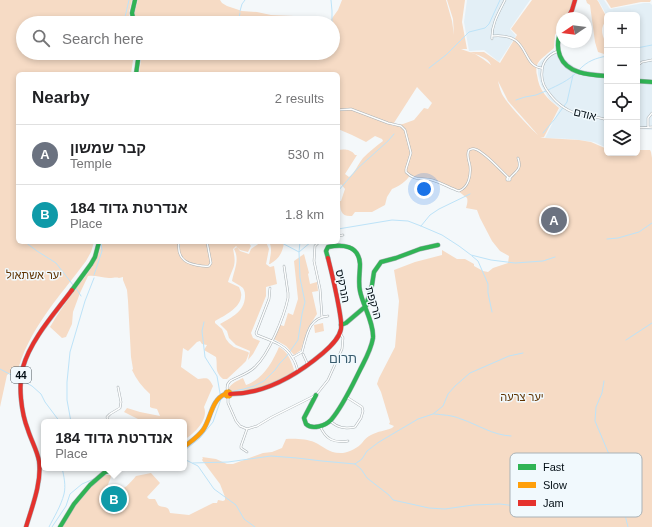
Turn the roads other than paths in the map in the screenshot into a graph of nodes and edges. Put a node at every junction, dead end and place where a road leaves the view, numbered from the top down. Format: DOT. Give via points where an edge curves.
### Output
graph roads {
  1 [pos="136,0"];
  2 [pos="505,0"];
  3 [pos="575,0"];
  4 [pos="571,12"];
  5 [pos="132,16"];
  6 [pos="558,48"];
  7 [pos="558,51"];
  8 [pos="138,60"];
  9 [pos="652,60"];
  10 [pos="640,64"];
  11 [pos="542,68"];
  12 [pos="136,72"];
  13 [pos="604,76"];
  14 [pos="640,81"];
  15 [pos="652,82"];
  16 [pos="340,110"];
  17 [pos="652,113"];
  18 [pos="604,119"];
  19 [pos="640,128"];
  20 [pos="648,128"];
  21 [pos="652,128"];
  22 [pos="518,158"];
  23 [pos="343,235"];
  24 [pos="340,236"];
  25 [pos="98,244"];
  26 [pos="179,244"];
  27 [pos="207,244"];
  28 [pos="317,244"];
  29 [pos="438,245"];
  30 [pos="326,251"];
  31 [pos="284,266"];
  32 [pos="270,288"];
  33 [pos="366,306"];
  34 [pos="328,316"];
  35 [pos="322,317"];
  36 [pos="341,325"];
  37 [pos="340,333"];
  38 [pos="272,341"];
  39 [pos="303,354"];
  40 [pos="293,357"];
  41 [pos="308,365"];
  42 [pos="298,372"];
  43 [pos="118,387"];
  44 [pos="228,394"];
  45 [pos="316,395"];
  46 [pos="347,397"];
  47 [pos="107,419"];
  48 [pos="330,421"];
  49 [pos="320,426"];
  50 [pos="247,429"];
  51 [pos="348,441"];
  52 [pos="187,444"];
  53 [pos="247,452"];
  54 [pos="104,471"];
  55 [pos="26,527"];
  56 [pos="60,527"];
  1 -- 5 [label="main road"];
  2 -- 11 [label="street" via="495,22 492,38 506,36 515,40 532,63"];
  3 -- 4 [label="main road"];
  6 -- 7 [label="main road"];
  7 -- 11 [label="street" via="548,57"];
  7 -- 13 [label="main road" via="562,62 572,70"];
  8 -- 12 [label="main road"];
  9 -- 10 [label="street"];
  11 -- 18 [label="street, אודם" via="545,86 561,106 576,113"];
  14 -- 15 [label="main road"];
  16 -- 22 [label="street" via="351,109 401,126 405,130 411,153 406,172 416,179 431,180 459,191 465,188 469,180 468,150 477,150 509,177 519,169"];
  17 -- 20 [label="street" via="648,118"];
  19 -- 20 [label="street"];
  20 -- 21 [label="street"];
  23 -- 24 [label="street"];
  25 -- 55 [label="main road, 44" via="91,264 35,341 23,368 22,405 39,470"];
  26 -- 27 [label="street" via="178,252 185,262 208,267 211,263"];
  28 -- 35 [label="street" via="314,261"];
  29 -- 33 [label="main road" via="381,262 376,269"];
  30 -- 33 [label="main road, הרקפת" via="328,247 338,245 357,252 360,262 360,292"];
  30 -- 36 [label="main road, הנרקיס"];
  31 -- 38 [label="street" via="288,298"];
  32 -- 38 [label="street" via="269,299 256,333"];
  33 -- 36 [label="main road"];
  33 -- 46 [label="main road, הרקפת" via="373,337 370,350"];
  34 -- 35 [label="street"];
  35 -- 40 [label="street" via="311,324 302,352"];
  36 -- 37 [label="main road, הנרקיס"];
  37 -- 41 [label="main road" via="335,342"];
  37 -- 45 [label="street" via="343,342 342,352 328,380"];
  38 -- 40 [label="street" via="285,348"];
  38 -- 44 [label="street" via="255,367 228,383"];
  39 -- 41 [label="street"];
  40 -- 42 [label="street"];
  41 -- 42 [label="main road"];
  42 -- 44 [label="main road" via="254,391 240,395"];
  43 -- 47 [label="street" via="120,408"];
  44 -- 50 [label="street" via="228,403 238,424"];
  44 -- 52 [label="main road" via="222,395 215,402 203,430"];
  45 -- 49 [label="main road" via="304,420 308,426"];
  45 -- 50 [label="street"];
  46 -- 48 [label="main road, הרקפת"];
  46 -- 48 [label="street" via="364,411 355,427 341,428"];
  48 -- 49 [label="main road, הרקפת"];
  49 -- 51 [label="street" via="327,437 334,441"];
  50 -- 53 [label="street" via="241,446"];
  54 -- 56 [label="main road" via="74,504"];
}
